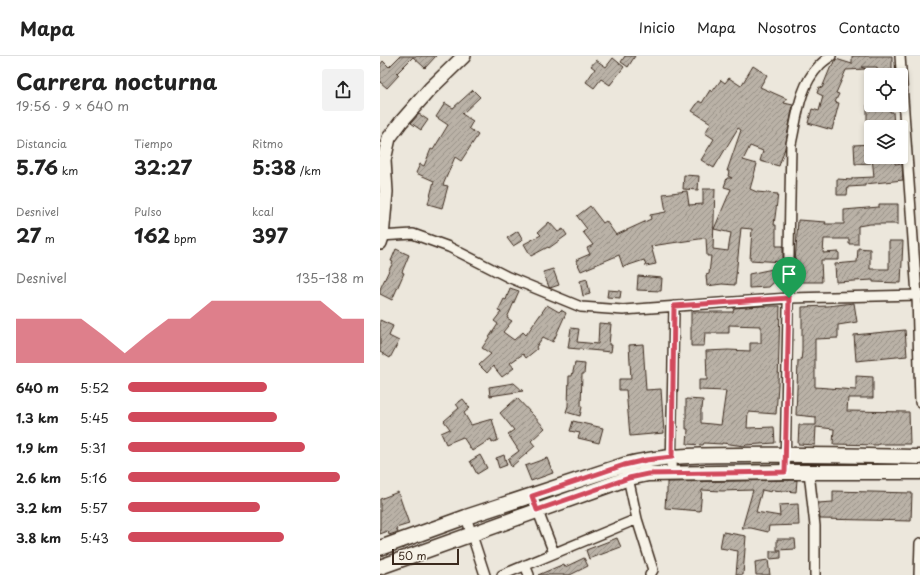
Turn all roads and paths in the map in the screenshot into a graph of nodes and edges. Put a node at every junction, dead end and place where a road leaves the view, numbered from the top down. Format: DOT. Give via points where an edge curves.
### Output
graph roads {
  1 [pos="464,56"];
  2 [pos="831,56"];
  3 [pos="900,56"];
  4 [pos="381,239"];
  5 [pos="918,295"];
  6 [pos="789,298"];
  7 [pos="674,306"];
  8 [pos="920,402"];
  9 [pos="784,454"];
  10 [pos="672,457"];
  11 [pos="920,457"];
  12 [pos="624,465"];
  13 [pos="785,472"];
  14 [pos="809,472"];
  15 [pos="920,472"];
  16 [pos="671,473"];
  17 [pos="629,478"];
  18 [pos="532,496"];
  19 [pos="537,510"];
  20 [pos="466,518"];
  21 [pos="637,519"];
  22 [pos="471,535"];
  23 [pos="920,543"];
  24 [pos="380,548"];
  25 [pos="554,553"];
  26 [pos="525,565"];
  27 [pos="380,567"];
  28 [pos="485,575"];
  29 [pos="502,575"];
  30 [pos="529,575"];
  31 [pos="650,575"];
  32 [pos="815,575"];
  33 [pos="919,575"];
  1 -- 4 [label="street" via="406,116 389,138 384,160 386,192"];
  2 -- 6 [label="street" via="818,66 807,83 800,101 791,144"];
  3 -- 5 [label="street"];
  4 -- 7 [label="street" via="413,234 449,247 508,277 581,307 623,310"];
  5 -- 6 [label="street"];
  5 -- 8 [label="street"];
  6 -- 7 [label="street"];
  6 -- 9 [label="street"];
  7 -- 10 [label="street"];
  9 -- 10 [label="main road"];
  9 -- 11 [label="main road"];
  9 -- 13 [label="street"];
  10 -- 12 [label="main road"];
  10 -- 16 [label="street"];
  12 -- 17 [label="street"];
  12 -- 18 [label="main road"];
  13 -- 14 [label="main road"];
  13 -- 16 [label="main road"];
  14 -- 15 [label="main road"];
  14 -- 32 [label="street" via="815,526"];
  16 -- 17 [label="main road"];
  17 -- 19 [label="main road"];
  17 -- 21 [label="street"];
  18 -- 19 [label="street"];
  18 -- 20 [label="main road"];
  19 -- 22 [label="main road"];
  19 -- 25 [label="street"];
  20 -- 22 [label="street"];
  20 -- 24 [label="main road"];
  21 -- 25 [label="street"];
  21 -- 31 [label="street" via="653,570"];
  22 -- 27 [label="main road"];
  22 -- 28 [label="street"];
  23 -- 33 [label="street"];
  25 -- 26 [label="street"];
  26 -- 29 [label="street"];
  26 -- 30 [label="street"];
}
